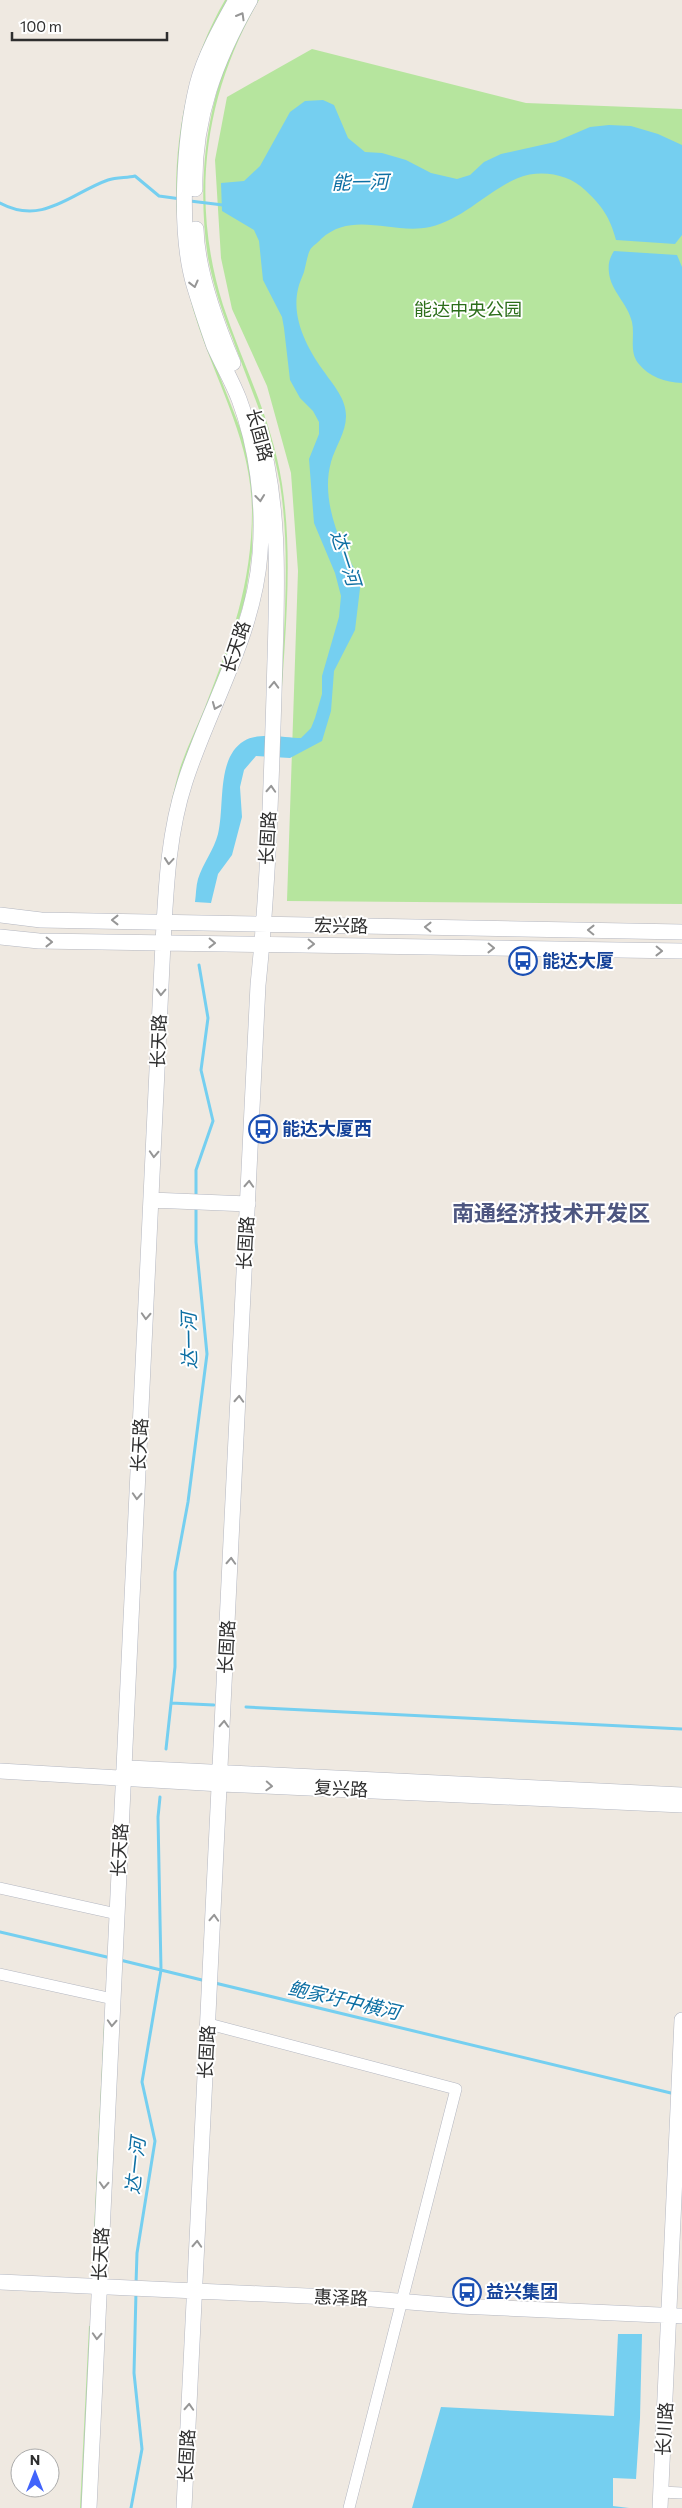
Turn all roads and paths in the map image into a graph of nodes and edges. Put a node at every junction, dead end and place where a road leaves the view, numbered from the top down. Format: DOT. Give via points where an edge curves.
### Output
graph roads {
  1 [pos="236,0"];
  2 [pos="250,0"];
  3 [pos="239,399"];
  4 [pos="0,915"];
  5 [pos="164,920"];
  6 [pos="263,925"];
  7 [pos="682,932"];
  8 [pos="0,937"];
  9 [pos="163,943"];
  10 [pos="262,944"];
  11 [pos="682,952"];
  12 [pos="151,1200"];
  13 [pos="248,1204"];
  14 [pos="0,1761"];
  15 [pos="0,1770"];
  16 [pos="124,1772"];
  17 [pos="221,1778"];
  18 [pos="682,1795"];
  19 [pos="682,1805"];
  20 [pos="0,1888"];
  21 [pos="117,1914"];
  22 [pos="0,1974"];
  23 [pos="113,2000"];
  24 [pos="682,2020"];
  25 [pos="209,2024"];
  26 [pos="681,2056"];
  27 [pos="678,2119"];
  28 [pos="0,2282"];
  29 [pos="99,2288"];
  30 [pos="195,2292"];
  31 [pos="400,2302"];
  32 [pos="676,2316"];
  33 [pos="661,2492"];
  34 [pos="682,2493"];
  35 [pos="89,2508"];
  36 [pos="184,2508"];
  37 [pos="349,2508"];
  38 [pos="660,2508"];
  1 -- 3 [label="street, 长固路, one-way" via="198,83 185,160 187,241 193,283 214,346"];
  6 -- 2 [label="street, 长固路, one-way" via="278,550 268,466 248,397 220,331 207,287 196,237 195,182 208,87 230,34"];
  3 -- 5 [label="street, 长天路, one-way" via="251,438 261,500 260,555 254,594 236,649 185,782 170,848"];
  5 -- 4 [label="street, 宏兴路, one-way" via="41,920"];
  5 -- 6 [label="street, 宏兴路"];
  5 -- 9 [label="street, 长天路"];
  7 -- 6 [label="street, 宏兴路, one-way"];
  6 -- 10 [label="street, 长固路"];
  8 -- 9 [label="street, 宏兴路, one-way" via="39,942"];
  9 -- 10 [label="street, 宏兴路, one-way"];
  9 -- 12 [label="street, 长天路, one-way"];
  10 -- 11 [label="street, 宏兴路, one-way"];
  13 -- 10 [label="street, 长固路, one-way"];
  12 -- 13 [label="street"];
  12 -- 16 [label="street, 长天路, one-way"];
  17 -- 13 [label="street, 长固路, one-way"];
  14 -- 16 [label="street, 复兴路"];
  15 -- 16 [label="street, 复兴路"];
  16 -- 17 [label="street, 复兴路"];
  16 -- 21 [label="street, 长天路"];
  17 -- 18 [label="street, 复兴路"];
  17 -- 19 [label="street, 复兴路, one-way"];
  25 -- 17 [label="street, 长固路, one-way"];
  20 -- 21 [label="street"];
  21 -- 23 [label="street, 长天路"];
  22 -- 23 [label="street"];
  23 -- 29 [label="street, 长天路, one-way"];
  24 -- 26 [label="street, 长川路"];
  30 -- 25 [label="street, 长固路, one-way"];
  25 -- 31 [label="street" via="456,2089"];
  26 -- 27 [label="street, 长川路"];
  27 -- 32 [label="street, 长川路"];
  28 -- 29 [label="street, 惠泽路"];
  29 -- 30 [label="street, 惠泽路"];
  29 -- 35 [label="street, 长天路, one-way"];
  30 -- 31 [label="street, 惠泽路"];
  36 -- 30 [label="street, 长固路, one-way"];
  31 -- 32 [label="street, 惠泽路"];
  31 -- 37 [label="street"];
  32 -- 33 [label="street, 长川路"];
  33 -- 34 [label="street"];
  33 -- 38 [label="street, 长川路"];
}
